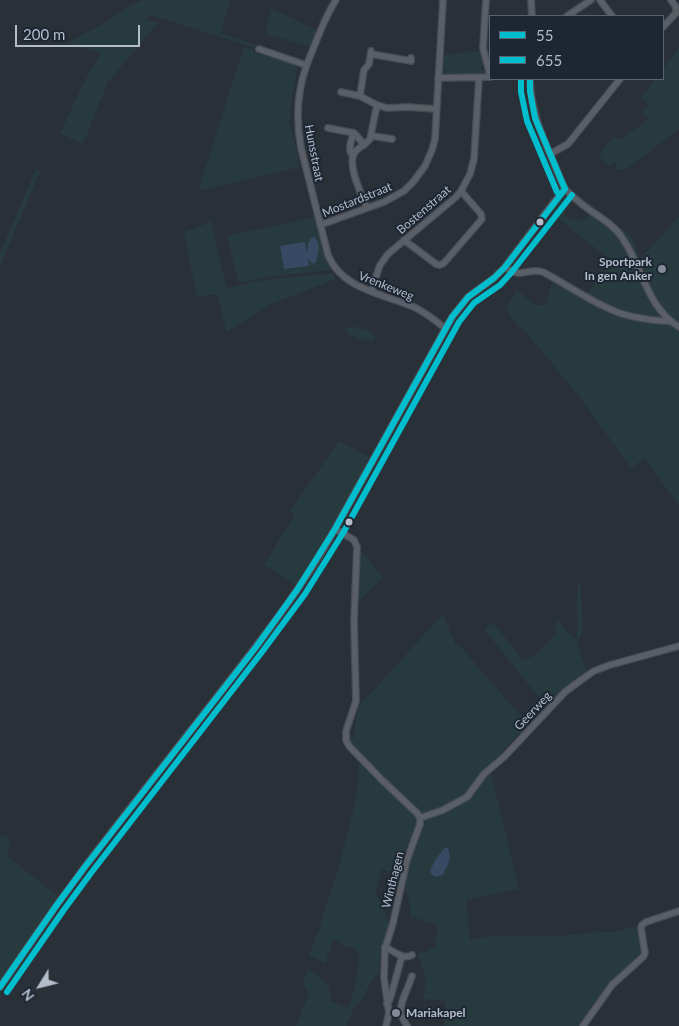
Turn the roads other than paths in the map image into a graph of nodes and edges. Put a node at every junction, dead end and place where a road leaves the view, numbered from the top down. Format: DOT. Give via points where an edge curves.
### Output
graph roads {
  1 [pos="336,0"];
  2 [pos="443,0"];
  3 [pos="486,0"];
  4 [pos="531,0"];
  5 [pos="591,0"];
  6 [pos="600,0"];
  7 [pos="671,0"];
  8 [pos="532,15"];
  9 [pos="568,15"];
  10 [pos="611,15"];
  11 [pos="664,26"];
  12 [pos="259,49"];
  13 [pos="411,58"];
  14 [pos="306,65"];
  15 [pos="489,72"];
  16 [pos="489,76"];
  17 [pos="438,78"];
  18 [pos="479,78"];
  19 [pos="530,80"];
  20 [pos="619,80"];
  21 [pos="341,92"];
  22 [pos="360,96"];
  23 [pos="377,106"];
  24 [pos="436,109"];
  25 [pos="328,128"];
  26 [pos="354,133"];
  27 [pos="372,136"];
  28 [pos="392,139"];
  29 [pos="364,144"];
  30 [pos="550,154"];
  31 [pos="353,156"];
  32 [pos="565,189"];
  33 [pos="461,191"];
  34 [pos="367,208"];
  35 [pos="320,225"];
  36 [pos="404,240"];
  37 [pos="505,267"];
  38 [pos="370,291"];
  39 [pos="670,321"];
  40 [pos="679,327"];
  41 [pos="445,328"];
  42 [pos="336,529"];
  43 [pos="679,646"];
  44 [pos="420,818"];
  45 [pos="679,911"];
  46 [pos="386,948"];
  47 [pos="412,955"];
  48 [pos="402,956"];
  49 [pos="412,976"];
  50 [pos="0,987"];
  51 [pos="388,1005"];
  52 [pos="401,1007"];
  53 [pos="386,1026"];
  54 [pos="407,1026"];
  55 [pos="583,1026"];
  1 -- 14 [label="street, Hunsstraat"];
  2 -- 17 [label="street, Mostardstraat"];
  3 -- 15 [label="street" via="483,48"];
  4 -- 8 [label="street"];
  5 -- 9 [label="street"];
  6 -- 10 [label="street"];
  7 -- 11 [label="street" via="676,13"];
  12 -- 14 [label="street"];
  13 -- 22 [label="street" via="411,61 371,53 364,70"];
  14 -- 35 [label="street, Hunsstraat" via="299,99 298,131"];
  16 -- 18 [label="street"];
  17 -- 18 [label="street"];
  17 -- 24 [label="street, Mostardstraat"];
  18 -- 33 [label="street, Bostenstraat" via="474,159"];
  19 -- 30 [label="street" via="534,113"];
  20 -- 30 [label="street" via="568,144"];
  21 -- 22 [label="street"];
  22 -- 23 [label="street"];
  23 -- 24 [label="street"];
  23 -- 27 [label="street"];
  24 -- 34 [label="street, Mostardstraat" via="433,145 419,175 396,196"];
  25 -- 26 [label="street"];
  26 -- 29 [label="street"];
  26 -- 31 [label="street" via="350,148"];
  27 -- 28 [label="street"];
  27 -- 29 [label="street"];
  29 -- 31 [label="street"];
  30 -- 32 [label="street"];
  31 -- 34 [label="street" via="355,178"];
  32 -- 37 [label="street"];
  32 -- 39 [label="street" via="618,231 655,304"];
  33 -- 36 [label="street, Bostenstraat"];
  33 -- 36 [label="street" via="482,219 444,263 436,264"];
  34 -- 35 [label="street, Mostardstraat"];
  35 -- 38 [label="street, Vrenkeweg" via="335,268 348,281"];
  36 -- 38 [label="street, Bostenstraat" via="384,259"];
  37 -- 39 [label="street" via="516,274 534,270 543,272 621,314"];
  37 -- 41 [label="street" via="468,297"];
  38 -- 41 [label="street, Vrenkeweg" via="415,308"];
  39 -- 40 [label="street"];
  41 -- 42 [label="street"];
  42 -- 44 [label="street" via="354,540 357,547 354,621 356,701 346,731 347,742"];
  42 -- 50 [label="street" via="285,608 79,875"];
  43 -- 44 [label="street, Geerweg" via="600,668 586,676 565,692 484,774 466,797"];
  44 -- 46 [label="street, Winthagen"];
  45 -- 55 [label="street" via="642,925 643,957 614,982"];
  46 -- 48 [label="street"];
  46 -- 51 [label="street, Winthagen" via="384,978"];
  47 -- 48 [label="street"];
  48 -- 51 [label="street, Winthagen"];
  49 -- 52 [label="street"];
  51 -- 52 [label="street"];
  51 -- 53 [label="street, Winthagen"];
  52 -- 54 [label="street"];
}
